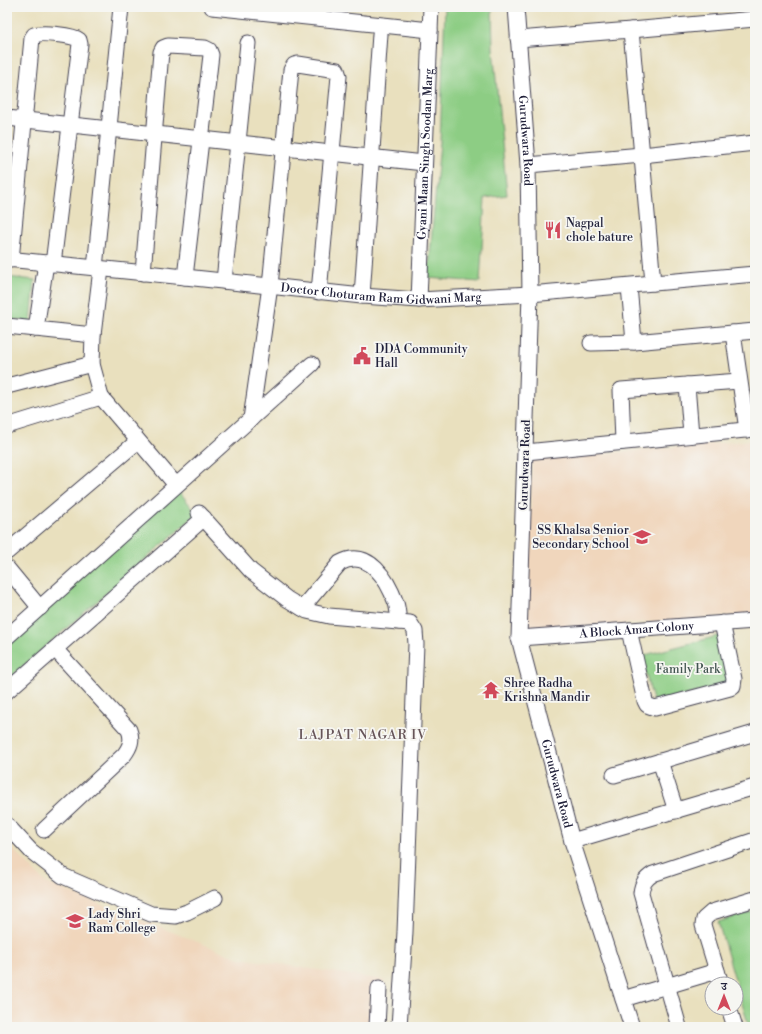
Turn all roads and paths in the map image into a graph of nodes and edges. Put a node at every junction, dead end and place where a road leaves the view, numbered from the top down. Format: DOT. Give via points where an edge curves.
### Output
graph roads {
  1 [pos="121,7"];
  2 [pos="212,7"];
  3 [pos="431,7"];
  4 [pos="516,7"];
  5 [pos="755,18"];
  6 [pos="430,30"];
  7 [pos="631,30"];
  8 [pos="380,34"];
  9 [pos="518,39"];
  10 [pos="248,43"];
  11 [pos="7,118"];
  12 [pos="24,120"];
  13 [pos="70,125"];
  14 [pos="109,129"];
  15 [pos="154,134"];
  16 [pos="201,139"];
  17 [pos="238,143"];
  18 [pos="755,143"];
  19 [pos="284,148"];
  20 [pos="332,153"];
  21 [pos="642,155"];
  22 [pos="372,158"];
  23 [pos="424,163"];
  24 [pos="528,165"];
  25 [pos="9,259"];
  26 [pos="49,263"];
  27 [pos="98,268"];
  28 [pos="143,273"];
  29 [pos="755,274"];
  30 [pos="185,277"];
  31 [pos="224,281"];
  32 [pos="653,283"];
  33 [pos="270,286"];
  34 [pos="629,286"];
  35 [pos="319,292"];
  36 [pos="530,294"];
  37 [pos="362,296"];
  38 [pos="419,300"];
  39 [pos="7,326"];
  40 [pos="36,329"];
  41 [pos="755,331"];
  42 [pos="733,333"];
  43 [pos="93,335"];
  44 [pos="634,342"];
  45 [pos="591,343"];
  46 [pos="92,364"];
  47 [pos="312,364"];
  48 [pos="739,381"];
  49 [pos="687,385"];
  50 [pos="7,386"];
  51 [pos="101,397"];
  52 [pos="250,419"];
  53 [pos="7,426"];
  54 [pos="751,429"];
  55 [pos="691,435"];
  56 [pos="138,441"];
  57 [pos="623,442"];
  58 [pos="526,452"];
  59 [pos="176,485"];
  60 [pos="7,552"];
  61 [pos="7,568"];
  62 [pos="40,608"];
  63 [pos="302,608"];
  64 [pos="755,621"];
  65 [pos="399,622"];
  66 [pos="722,623"];
  67 [pos="629,630"];
  68 [pos="7,637"];
  69 [pos="519,638"];
  70 [pos="56,649"];
  71 [pos="7,691"];
  72 [pos="755,733"];
  73 [pos="660,761"];
  74 [pos="614,775"];
  75 [pos="755,787"];
  76 [pos="676,811"];
  77 [pos="7,825"];
  78 [pos="44,830"];
  79 [pos="755,840"];
  80 [pos="572,842"];
  81 [pos="215,898"];
  82 [pos="755,899"];
  83 [pos="719,976"];
  84 [pos="704,980"];
  85 [pos="666,986"];
  86 [pos="379,988"];
  87 [pos="623,999"];
  88 [pos="732,1016"];
  89 [pos="377,1027"];
  90 [pos="399,1027"];
  91 [pos="632,1027"];
  92 [pos="679,1027"];
  93 [pos="735,1027"];
  1 -- 14 [label="street"];
  2 -- 6 [label="street"];
  3 -- 6 [label="street, Gyani Maan Singh Soodan Marg"];
  4 -- 9 [label="street, Gurudwara Road"];
  5 -- 7 [label="street"];
  6 -- 23 [label="street, Gyani Maan Singh Soodan Marg"];
  7 -- 9 [label="street"];
  7 -- 21 [label="street"];
  8 -- 22 [label="street"];
  9 -- 24 [label="street, Gurudwara Road"];
  10 -- 17 [label="street"];
  11 -- 12 [label="street"];
  12 -- 13 [label="street"];
  12 -- 13 [label="street" via="32,38 41,34 73,37 79,40 80,44"];
  12 -- 25 [label="street"];
  13 -- 14 [label="street"];
  13 -- 26 [label="street"];
  14 -- 15 [label="street"];
  14 -- 27 [label="street"];
  15 -- 16 [label="street"];
  15 -- 16 [label="street" via="161,52 168,46 205,48 211,54"];
  15 -- 28 [label="street"];
  16 -- 17 [label="street"];
  16 -- 30 [label="street"];
  17 -- 19 [label="street"];
  17 -- 31 [label="street"];
  18 -- 21 [label="street"];
  19 -- 20 [label="street"];
  19 -- 20 [label="street" via="291,70 298,64 339,72"];
  19 -- 33 [label="street"];
  20 -- 22 [label="street"];
  20 -- 35 [label="street"];
  21 -- 24 [label="street"];
  21 -- 32 [label="street"];
  22 -- 23 [label="street"];
  22 -- 37 [label="street"];
  23 -- 38 [label="street, Gyani Maan Singh Soodan Marg"];
  24 -- 36 [label="street, Gurudwara Road"];
  25 -- 26 [label="street, Doctor Choturam Ram Gidwani Marg"];
  26 -- 27 [label="street, Doctor Choturam Ram Gidwani Marg"];
  26 -- 40 [label="street"];
  27 -- 28 [label="street, Doctor Choturam Ram Gidwani Marg"];
  27 -- 43 [label="street"];
  28 -- 30 [label="street, Doctor Choturam Ram Gidwani Marg"];
  29 -- 32 [label="street, Doctor Choturam Ram Gidwani Marg"];
  30 -- 31 [label="street, Doctor Choturam Ram Gidwani Marg"];
  31 -- 33 [label="street, Doctor Choturam Ram Gidwani Marg"];
  32 -- 34 [label="street, Doctor Choturam Ram Gidwani Marg"];
  33 -- 35 [label="street, Doctor Choturam Ram Gidwani Marg"];
  33 -- 52 [label="street"];
  34 -- 36 [label="street, Doctor Choturam Ram Gidwani Marg"];
  34 -- 44 [label="street"];
  35 -- 37 [label="street, Doctor Choturam Ram Gidwani Marg"];
  36 -- 38 [label="street, Doctor Choturam Ram Gidwani Marg"];
  36 -- 58 [label="street, Gurudwara Road"];
  37 -- 38 [label="street, Doctor Choturam Ram Gidwani Marg"];
  39 -- 40 [label="street"];
  40 -- 43 [label="street"];
  41 -- 42 [label="street"];
  42 -- 44 [label="street"];
  42 -- 48 [label="street"];
  43 -- 46 [label="street"];
  44 -- 45 [label="street"];
  46 -- 50 [label="street"];
  46 -- 51 [label="street"];
  47 -- 52 [label="street"];
  48 -- 49 [label="street"];
  48 -- 54 [label="street"];
  49 -- 55 [label="street"];
  49 -- 57 [label="street" via="621,390"];
  51 -- 53 [label="street"];
  51 -- 56 [label="street"];
  52 -- 59 [label="street"];
  54 -- 55 [label="street"];
  55 -- 57 [label="street"];
  56 -- 59 [label="street"];
  56 -- 60 [label="street"];
  57 -- 58 [label="street"];
  58 -- 69 [label="street, Gurudwara Road"];
  59 -- 62 [label="street"];
  61 -- 62 [label="street"];
  62 -- 68 [label="street"];
  63 -- 65 [label="street" via="329,616"];
  63 -- 65 [label="street" via="340,563 345,560 358,560 372,564 382,575 396,604"];
  63 -- 70 [label="street" via="251,571 201,515"];
  64 -- 66 [label="street, A Block Amar Colony"];
  65 -- 90 [label="street" via="410,623 415,632 416,644"];
  66 -- 67 [label="street, A Block Amar Colony"];
  66 -- 67 [label="street" via="734,679 733,686 655,708 647,705 645,701"];
  67 -- 69 [label="street, A Block Amar Colony"];
  69 -- 80 [label="street, Gurudwara Road"];
  70 -- 71 [label="street"];
  70 -- 78 [label="street" via="132,736 124,755"];
  72 -- 73 [label="street"];
  73 -- 74 [label="street"];
  73 -- 76 [label="street"];
  75 -- 76 [label="street"];
  76 -- 80 [label="street"];
  77 -- 81 [label="street" via="31,851 63,876 151,914 176,916"];
  79 -- 85 [label="street" via="653,874 641,886"];
  80 -- 87 [label="street, Gurudwara Road"];
  82 -- 83 [label="street" via="712,912 704,919 703,925"];
  84 -- 85 [label="street"];
  85 -- 87 [label="street"];
  85 -- 92 [label="street"];
  86 -- 89 [label="street"];
  87 -- 91 [label="street, Gurudwara Road"];
  88 -- 93 [label="street"];
}
